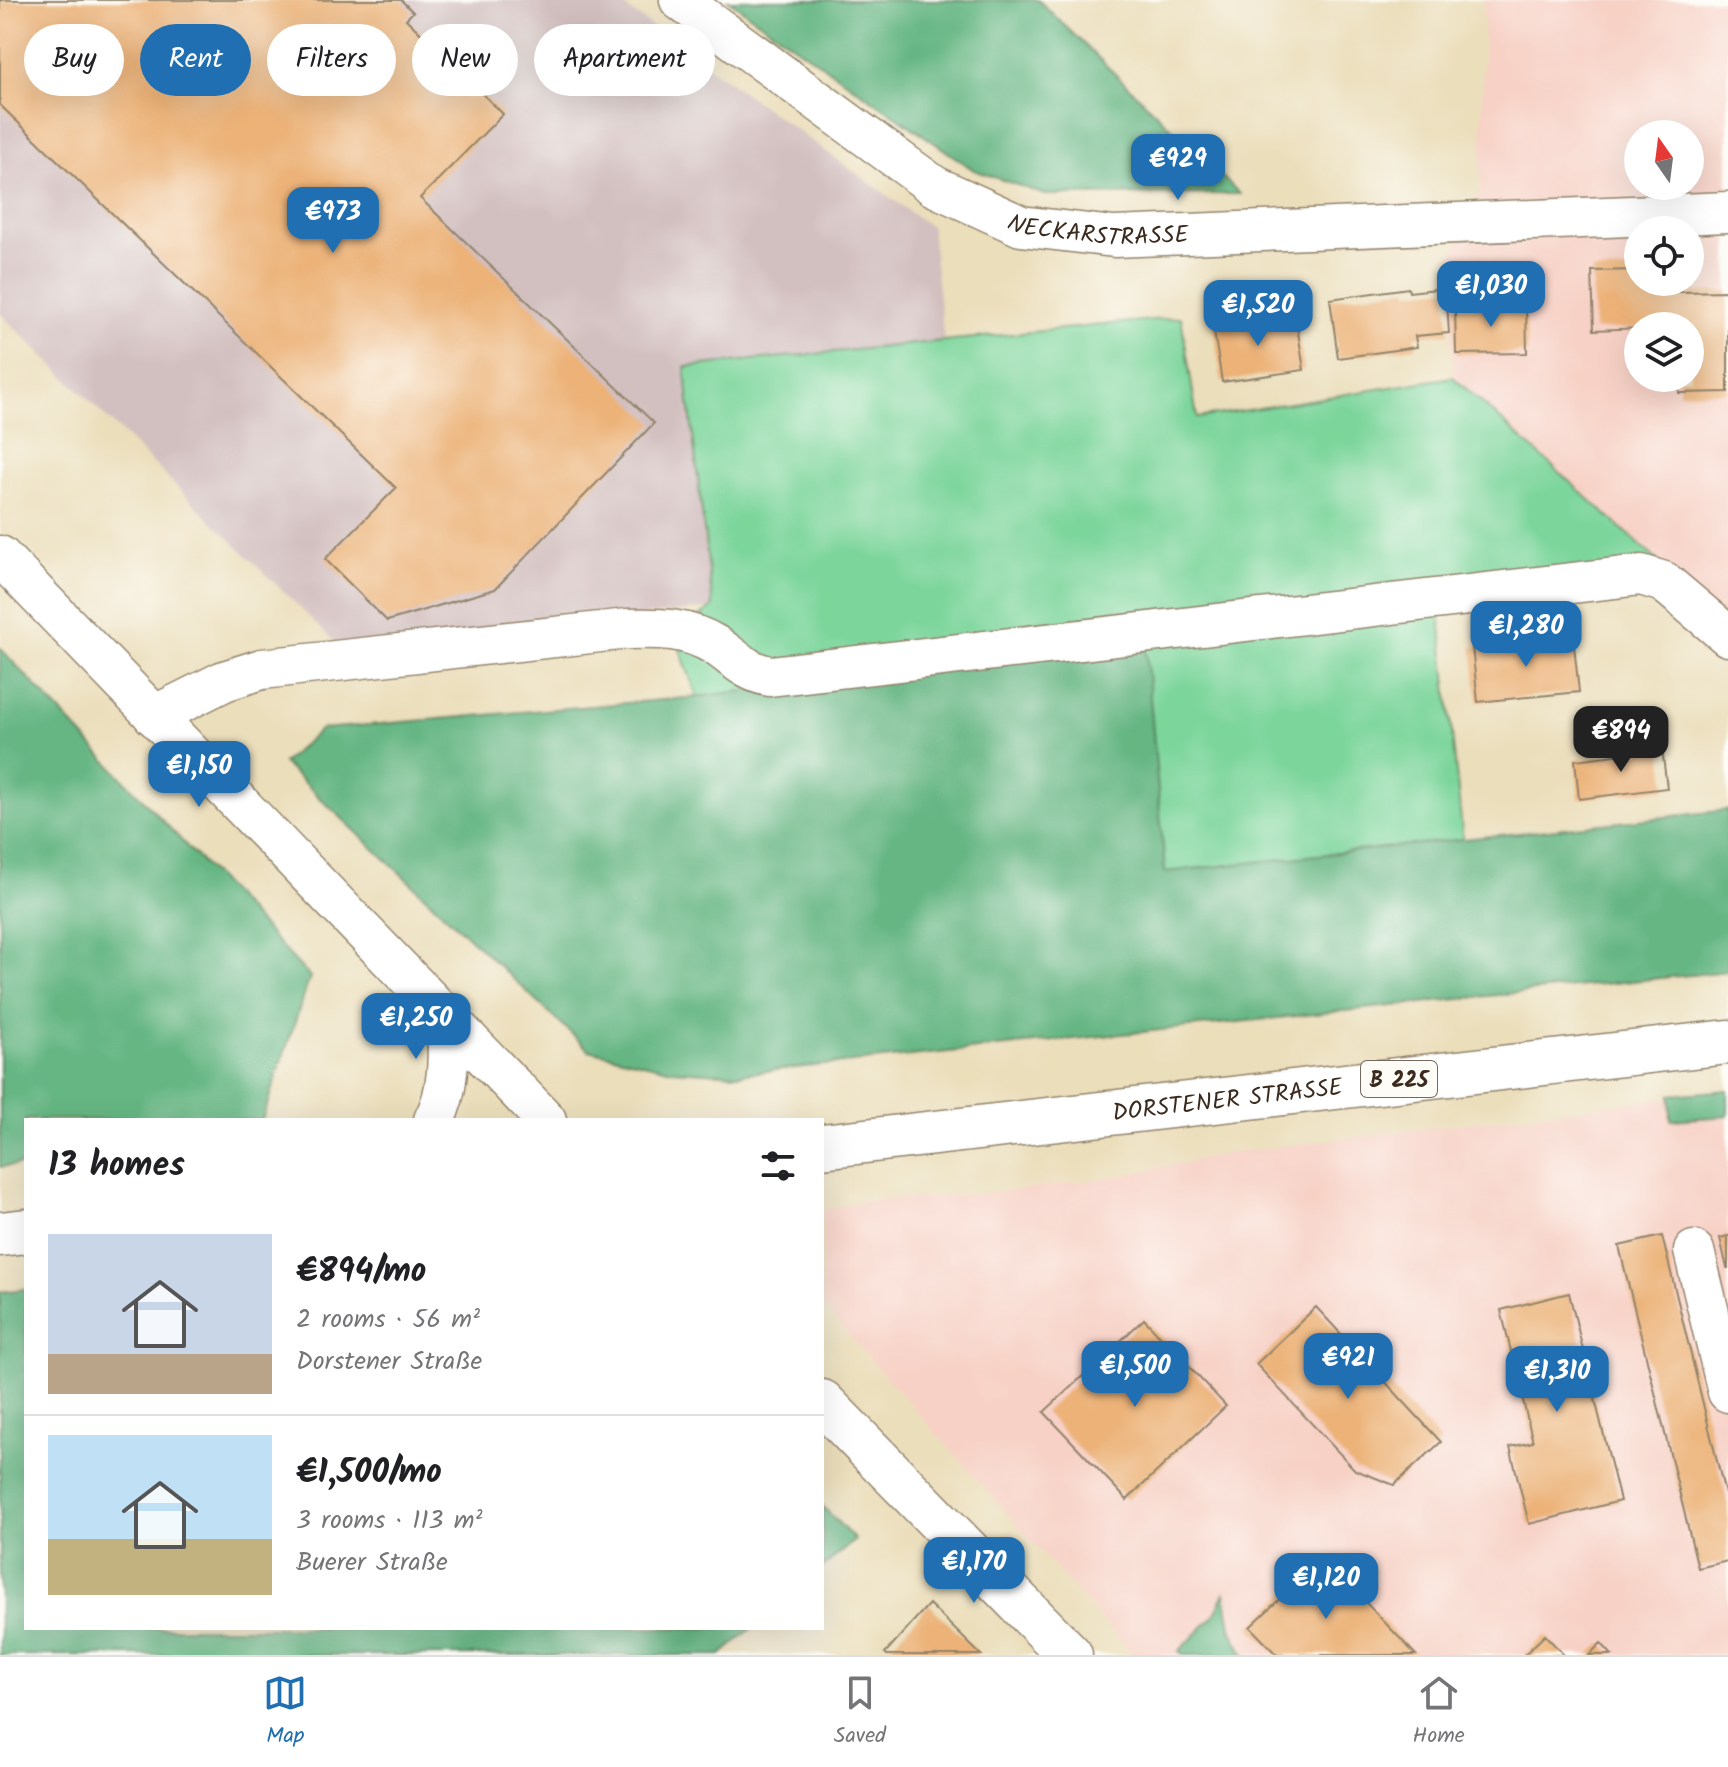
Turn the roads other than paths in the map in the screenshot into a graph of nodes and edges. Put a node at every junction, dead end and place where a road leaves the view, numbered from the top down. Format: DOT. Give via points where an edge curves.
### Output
graph roads {
  1 [pos="680,0"];
  2 [pos="1728,212"];
  3 [pos="0,556"];
  4 [pos="1728,636"];
  5 [pos="154,716"];
  6 [pos="447,1015"];
  7 [pos="1728,1042"];
  8 [pos="435,1118"];
  9 [pos="544,1118"];
  10 [pos="826,1148"];
  11 [pos="24,1231"];
  12 [pos="0,1234"];
  13 [pos="1694,1251"];
  14 [pos="1728,1392"];
  15 [pos="824,1404"];
  16 [pos="1070,1655"];
  1 -- 2 [label="street, NECKARSTRASSE" via="934,186 1021,226 1114,237"];
  3 -- 5 [label="street"];
  4 -- 5 [label="street" via="1664,582 1641,575 770,676 752,673 714,644 673,628 628,629 262,669 192,695"];
  5 -- 6 [label="street"];
  6 -- 8 [label="street" via="448,1064"];
  6 -- 9 [label="street"];
  7 -- 10 [label="main road, DORSTENER STRASSE / B 225"];
  11 -- 12 [label="main road"];
  13 -- 14 [label="street"];
  15 -- 16 [label="main road"];
}
